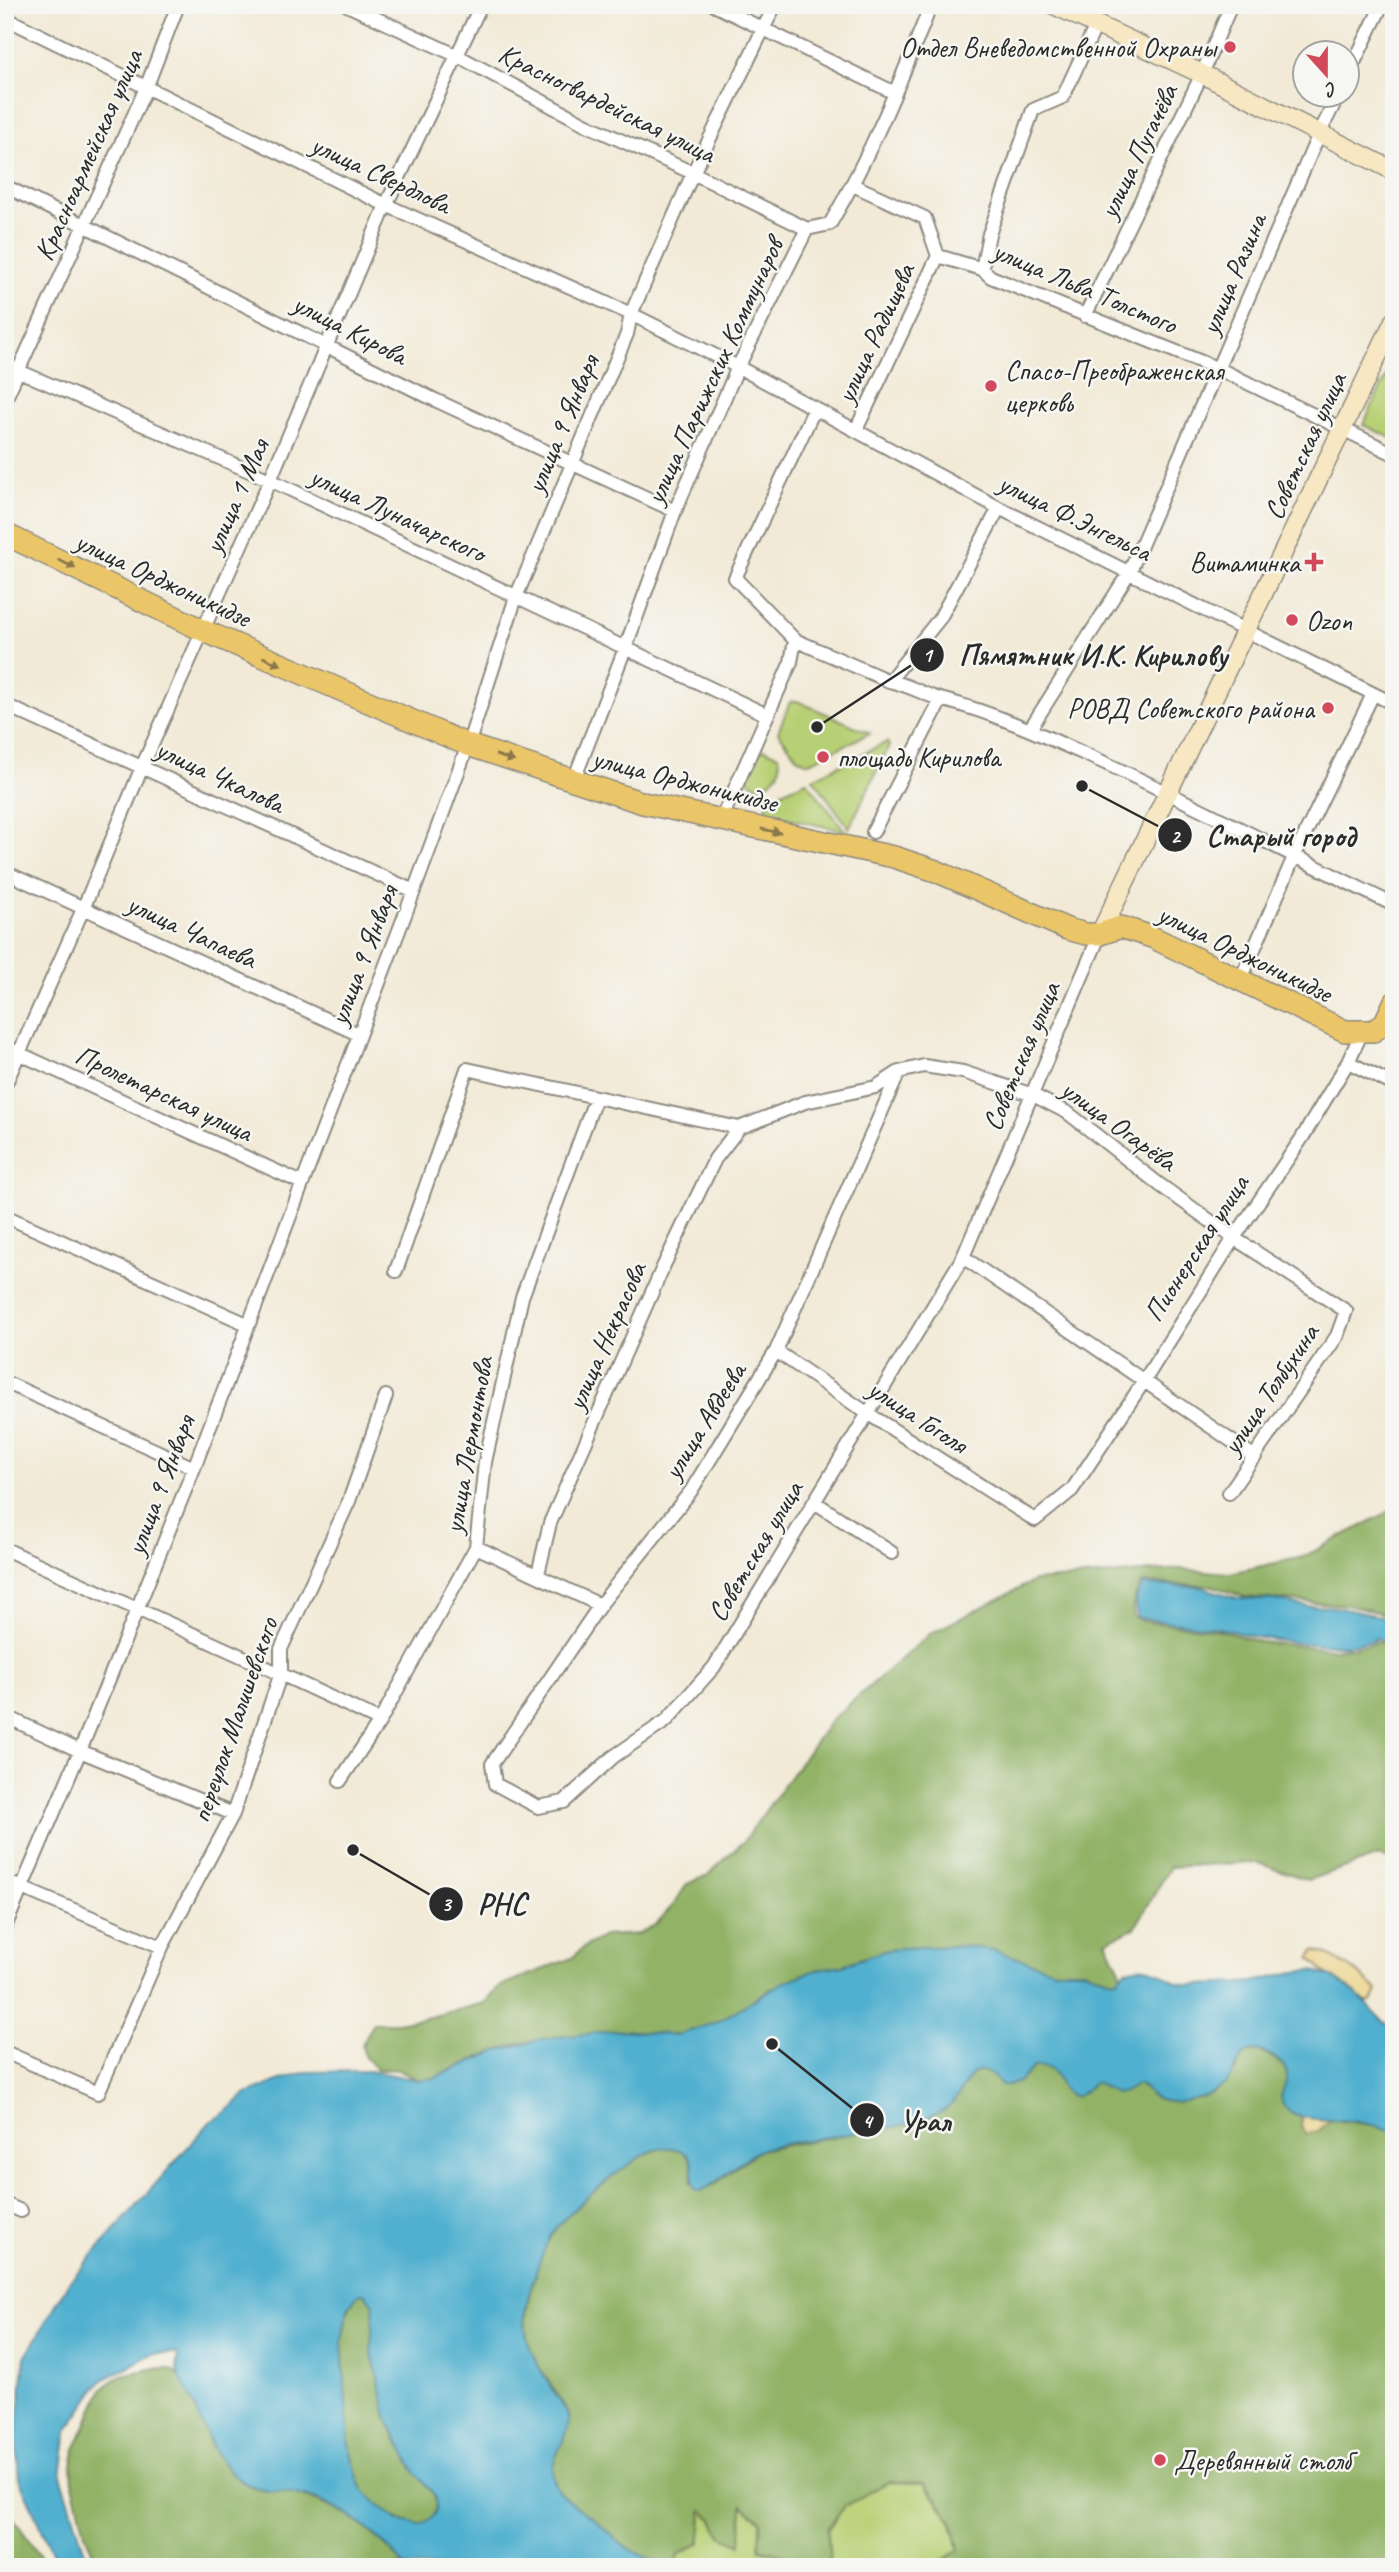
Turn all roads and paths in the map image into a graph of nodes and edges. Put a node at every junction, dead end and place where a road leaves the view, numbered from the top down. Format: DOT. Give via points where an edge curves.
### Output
graph roads {
  1 [pos="178,5"];
  2 [pos="347,5"];
  3 [pos="481,5"];
  4 [pos="713,5"];
  5 [pos="775,5"];
  6 [pos="932,5"];
  7 [pos="1054,5"];
  8 [pos="1231,5"];
  9 [pos="1382,5"];
  10 [pos="1075,10"];
  11 [pos="5,18"];
  12 [pos="1096,25"];
  13 [pos="764,30"];
  14 [pos="1360,50"];
  15 [pos="458,56"];
  16 [pos="1202,74"];
  17 [pos="146,88"];
  18 [pos="895,93"];
  19 [pos="1332,108"];
  20 [pos="1320,134"];
  21 [pos="1394,171"];
  22 [pos="693,173"];
  23 [pos="853,185"];
  24 [pos="5,186"];
  25 [pos="386,205"];
  26 [pos="84,225"];
  27 [pos="807,229"];
  28 [pos="938,256"];
  29 [pos="982,269"];
  30 [pos="631,314"];
  31 [pos="1085,316"];
  32 [pos="1394,321"];
  33 [pos="328,345"];
  34 [pos="5,365"];
  35 [pos="738,367"];
  36 [pos="1219,369"];
  37 [pos="18,372"];
  38 [pos="5,400"];
  39 [pos="815,408"];
  40 [pos="1342,429"];
  41 [pos="856,430"];
  42 [pos="1394,454"];
  43 [pos="571,463"];
  44 [pos="270,481"];
  45 [pos="999,508"];
  46 [pos="675,511"];
  47 [pos="5,534"];
  48 [pos="1130,571"];
  49 [pos="516,597"];
  50 [pos="202,630"];
  51 [pos="1246,631"];
  52 [pos="795,640"];
  53 [pos="626,646"];
  54 [pos="889,681"];
  55 [pos="1373,694"];
  56 [pos="941,700"];
  57 [pos="1394,704"];
  58 [pos="5,705"];
  59 [pos="767,715"];
  60 [pos="1030,729"];
  61 [pos="468,745"];
  62 [pos="142,767"];
  63 [pos="573,782"];
  64 [pos="1167,792"];
  65 [pos="721,820"];
  66 [pos="873,832"];
  67 [pos="1294,857"];
  68 [pos="5,872"];
  69 [pos="414,891"];
  70 [pos="1394,905"];
  71 [pos="83,909"];
  72 [pos="1100,934"];
  73 [pos="1241,979"];
  74 [pos="1394,1003"];
  75 [pos="1362,1032"];
  76 [pos="358,1034"];
  77 [pos="5,1047"];
  78 [pos="19,1053"];
  79 [pos="1348,1062"];
  80 [pos="899,1072"];
  81 [pos="5,1085"];
  82 [pos="1394,1085"];
  83 [pos="1033,1095"];
  84 [pos="596,1097"];
  85 [pos="739,1128"];
  86 [pos="302,1183"];
  87 [pos="5,1216"];
  88 [pos="1234,1238"];
  89 [pos="963,1257"];
  90 [pos="396,1271"];
  91 [pos="1346,1311"];
  92 [pos="247,1324"];
  93 [pos="776,1351"];
  94 [pos="1144,1381"];
  95 [pos="5,1382"];
  96 [pos="386,1396"];
  97 [pos="867,1413"];
  98 [pos="1255,1457"];
  99 [pos="194,1468"];
  100 [pos="1230,1493"];
  101 [pos="816,1503"];
  102 [pos="1035,1520"];
  103 [pos="476,1547"];
  104 [pos="5,1549"];
  105 [pos="891,1553"];
  106 [pos="538,1574"];
  107 [pos="600,1605"];
  108 [pos="137,1611"];
  109 [pos="281,1673"];
  110 [pos="5,1716"];
  111 [pos="380,1721"];
  112 [pos="80,1751"];
  113 [pos="492,1763"];
  114 [pos="340,1781"];
  115 [pos="233,1814"];
  116 [pos="5,1881"];
  117 [pos="22,1888"];
  118 [pos="5,1927"];
  119 [pos="162,1947"];
  120 [pos="5,2052"];
  121 [pos="5,2204"];
  122 [pos="21,2211"];
  1 -- 17 [label="street, Красноармейская улица"];
  2 -- 15 [label="street, Красногвардейская улица"];
  3 -- 15 [label="street, улица 1 Мая"];
  4 -- 13 [label="street"];
  5 -- 13 [label="street, улица 9 Января"];
  6 -- 18 [label="street, улица Парижских Коммунаров"];
  7 -- 10 [label="street"];
  8 -- 16 [label="street, улица Пугачёва"];
  9 -- 14 [label="street"];
  10 -- 12 [label="street"];
  11 -- 17 [label="street, улица Свердлова"];
  12 -- 16 [label="street"];
  12 -- 29 [label="street" via="1063,97 1033,110 989,234"];
  13 -- 18 [label="street"];
  13 -- 22 [label="street, улица 9 Января"];
  15 -- 22 [label="street, Красногвардейская улица" via="585,124"];
  15 -- 25 [label="street, улица 1 Мая"];
  16 -- 20 [label="street"];
  16 -- 31 [label="street, улица Пугачёва"];
  17 -- 25 [label="street, улица Свердлова"];
  17 -- 26 [label="street, Красноармейская улица"];
  18 -- 23 [label="street, улица Парижских Коммунаров"];
  19 -- 20 [label="street, улица Разина"];
  20 -- 21 [label="street"];
  20 -- 36 [label="street, улица Разина"];
  22 -- 27 [label="street, Красногвардейская улица"];
  22 -- 30 [label="street, улица 9 Января"];
  23 -- 27 [label="street, улица Парижских Коммунаров" via="830,224"];
  23 -- 28 [label="street" via="925,218"];
  24 -- 26 [label="street, улица Кирова"];
  25 -- 30 [label="street, улица Свердлова"];
  25 -- 33 [label="street, улица 1 Мая"];
  26 -- 33 [label="street, улица Кирова"];
  26 -- 37 [label="street, Красноармейская улица"];
  27 -- 35 [label="street, улица Парижских Коммунаров"];
  28 -- 29 [label="street, улица Льва Толстого"];
  28 -- 41 [label="street, улица Радищева"];
  29 -- 31 [label="street, улица Льва Толстого" via="991,277"];
  30 -- 35 [label="street, улица Свердлова"];
  30 -- 43 [label="street, улица 9 Января" via="627,334"];
  31 -- 36 [label="street, улица Льва Толстого"];
  32 -- 40 [label="street, Советская улица"];
  33 -- 43 [label="street, улица Кирова"];
  33 -- 44 [label="street, улица 1 Мая"];
  34 -- 37 [label="street, улица Луначарского"];
  35 -- 39 [label="street, улица Ф.Энгельса"];
  35 -- 46 [label="street, улица Парижских Коммунаров"];
  36 -- 40 [label="street, улица Льва Толстого"];
  36 -- 48 [label="street, улица Разина"];
  37 -- 38 [label="street, Красноармейская улица"];
  37 -- 44 [label="street, улица Луначарского"];
  39 -- 41 [label="street, улица Ф.Энгельса"];
  39 -- 52 [label="street, улица Радищева" via="735,578"];
  40 -- 42 [label="street, улица Льва Толстого"];
  40 -- 51 [label="street, Советская улица"];
  41 -- 45 [label="street, улица Ф.Энгельса"];
  43 -- 46 [label="street, улица Кирова"];
  43 -- 49 [label="street, улица 9 Января"];
  44 -- 49 [label="street, улица Луначарского"];
  44 -- 50 [label="street, улица 1 Мая"];
  45 -- 48 [label="street, улица Ф.Энгельса"];
  45 -- 54 [label="street" via="940,618"];
  46 -- 53 [label="street, улица Парижских Коммунаров"];
  47 -- 50 [label="main road, улица Орджоникидзе, one-way"];
  48 -- 51 [label="street, улица Ф.Энгельса"];
  48 -- 60 [label="street, улица Разина"];
  49 -- 53 [label="street, улица Луначарского"];
  49 -- 61 [label="street, улица 9 Января"];
  50 -- 61 [label="main road, улица Орджоникидзе, one-way"];
  50 -- 62 [label="street, улица 1 Мая"];
  51 -- 55 [label="street, улица Ф.Энгельса"];
  51 -- 64 [label="street, Советская улица"];
  52 -- 54 [label="street"];
  52 -- 59 [label="street" via="791,662"];
  53 -- 59 [label="street, улица Луначарского"];
  53 -- 63 [label="street, улица Парижских Коммунаров"];
  54 -- 56 [label="street"];
  55 -- 57 [label="street, улица Ф.Энгельса"];
  55 -- 67 [label="street"];
  56 -- 60 [label="street"];
  56 -- 66 [label="street"];
  58 -- 62 [label="street, улица Чкалова"];
  59 -- 65 [label="street"];
  60 -- 64 [label="street"];
  61 -- 63 [label="main road, улица Орджоникидзе, one-way"];
  61 -- 69 [label="street, улица 9 Января"];
  62 -- 69 [label="street, улица Чкалова"];
  62 -- 71 [label="street, улица 1 Мая"];
  63 -- 65 [label="main road, улица Орджоникидзе"];
  64 -- 67 [label="street"];
  64 -- 72 [label="street, Советская улица"];
  65 -- 72 [label="main road, улица Орджоникидзе, one-way" via="894,857 1067,929"];
  67 -- 70 [label="street"];
  67 -- 73 [label="street"];
  68 -- 71 [label="street, улица Чапаева"];
  69 -- 76 [label="street, улица 9 Января"];
  71 -- 76 [label="street, улица Чапаева"];
  71 -- 78 [label="street, улица 1 Мая"];
  72 -- 73 [label="main road, улица Орджоникидзе" via="1121,927"];
  72 -- 83 [label="street, Советская улица"];
  73 -- 75 [label="main road, улица Орджоникидзе" via="1335,1027"];
  74 -- 75 [label="main road" via="1385,1022 1374,1031"];
  75 -- 79 [label="street, Пионерская улица"];
  76 -- 86 [label="street, улица 9 Января"];
  77 -- 78 [label="street, Пролетарская улица"];
  78 -- 81 [label="street, улица 1 Мая"];
  78 -- 86 [label="street, Пролетарская улица"];
  79 -- 82 [label="street"];
  79 -- 88 [label="street, Пионерская улица"];
  80 -- 83 [label="street, улица Огарёва" via="924,1066 963,1072"];
  80 -- 85 [label="street, улица Огарёва" via="876,1087 805,1101"];
  80 -- 93 [label="street, улица Авдеева"];
  83 -- 88 [label="street, улица Огарёва" via="1068,1113"];
  83 -- 89 [label="street, Советская улица"];
  84 -- 85 [label="street"];
  84 -- 90 [label="street" via="467,1069"];
  84 -- 103 [label="street, улица Лермонтова" via="522,1297 485,1462"];
  85 -- 106 [label="street, улица Некрасова" via="715,1159 664,1265 550,1523"];
  86 -- 92 [label="street, улица 9 Января"];
  87 -- 92 [label="street"];
  88 -- 91 [label="street, улица Огарёва"];
  88 -- 94 [label="street, Пионерская улица"];
  89 -- 94 [label="street"];
  89 -- 97 [label="street, Советская улица"];
  91 -- 98 [label="street, улица Толбухина" via="1337,1336"];
  92 -- 99 [label="street, улица 9 Января"];
  93 -- 97 [label="street, улица Гоголя"];
  93 -- 107 [label="street, улица Авдеева" via="691,1491"];
  94 -- 98 [label="street"];
  94 -- 102 [label="street, Пионерская улица" via="1072,1490"];
  95 -- 99 [label="street"];
  96 -- 109 [label="street, переулок Малишевского" via="349,1501 281,1649"];
  97 -- 101 [label="street, Советская улица"];
  97 -- 102 [label="street, улица Гоголя"];
  98 -- 100 [label="street, улица Толбухина"];
  99 -- 108 [label="street, улица 9 Января"];
  101 -- 105 [label="street"];
  101 -- 113 [label="street, Советская улица" via="714,1667 666,1721 613,1757 564,1802 538,1807 495,1784"];
  103 -- 106 [label="street"];
  103 -- 111 [label="street, улица Лермонтова"];
  104 -- 108 [label="street"];
  106 -- 107 [label="street"];
  107 -- 113 [label="street, улица Авдеева"];
  108 -- 109 [label="street"];
  108 -- 112 [label="street, улица 9 Января"];
  109 -- 111 [label="street"];
  109 -- 115 [label="street, переулок Малишевского"];
  110 -- 112 [label="street"];
  111 -- 114 [label="street, улица Лермонтова"];
  112 -- 115 [label="street"];
  112 -- 117 [label="street, улица 9 Января"];
  115 -- 119 [label="street, переулок Малишевского"];
  116 -- 117 [label="street"];
  117 -- 118 [label="street, улица 9 Января"];
  117 -- 119 [label="street"];
  119 -- 120 [label="street, переулок Малишевского" via="97,2093"];
  121 -- 122 [label="street"];
}
